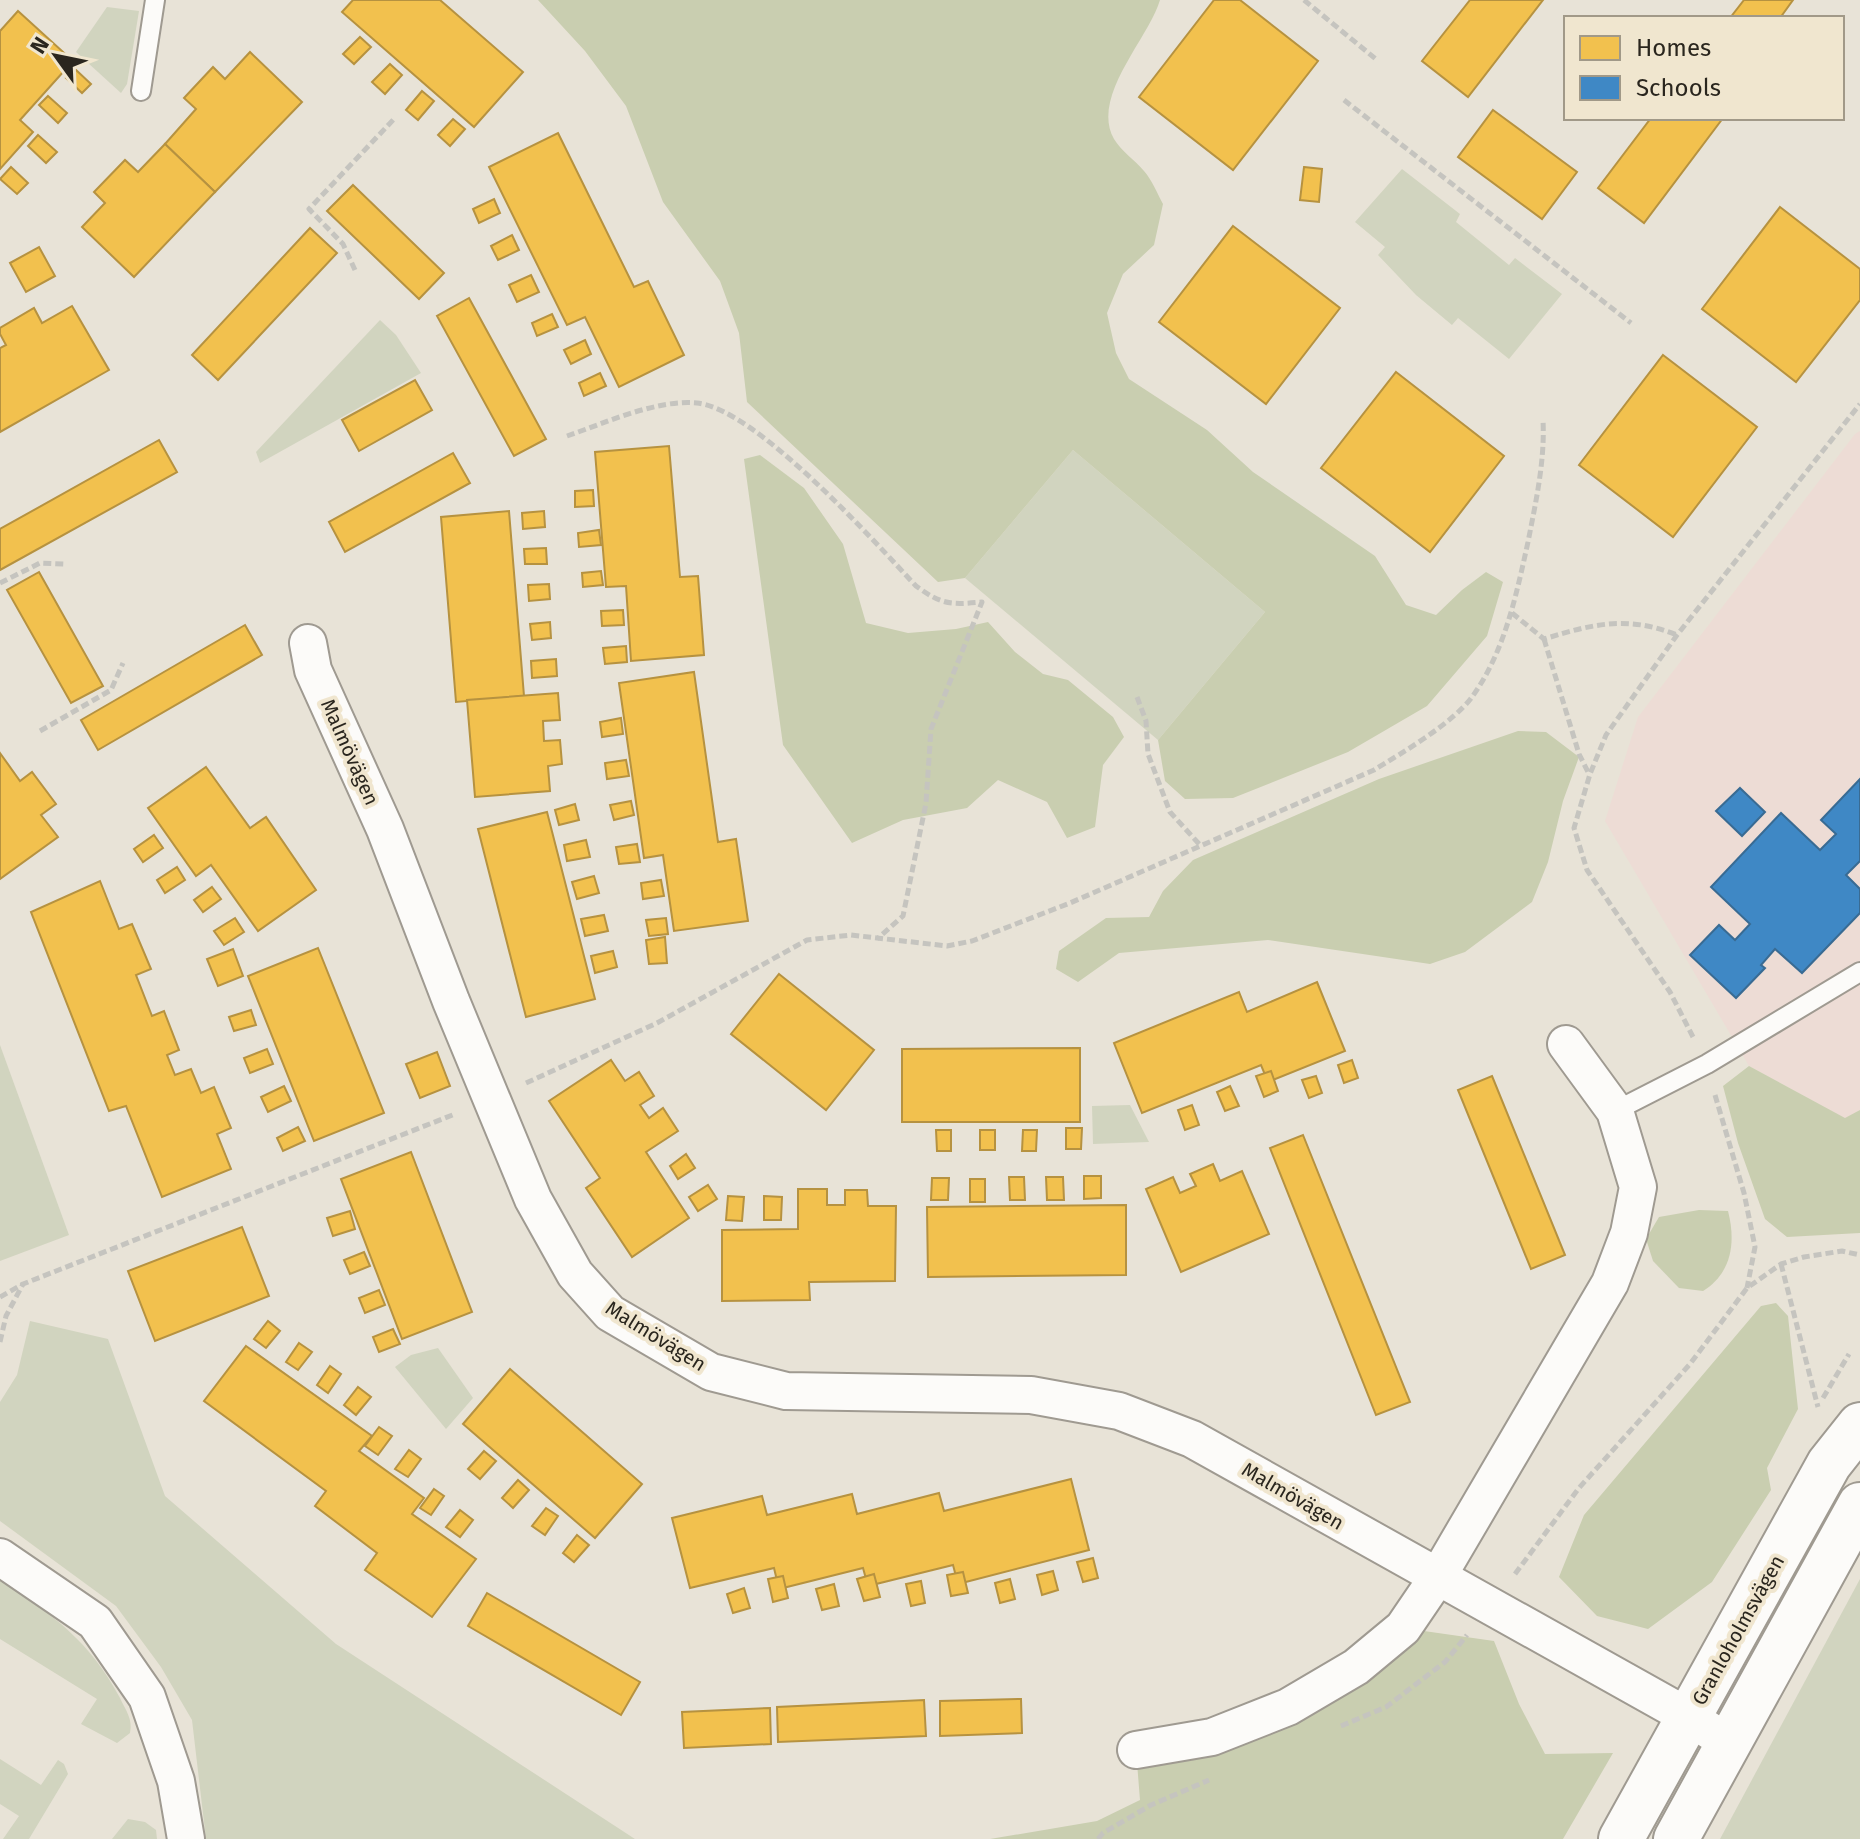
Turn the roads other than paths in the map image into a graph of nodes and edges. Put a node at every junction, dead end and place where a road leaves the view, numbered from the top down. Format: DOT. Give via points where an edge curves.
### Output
graph roads {
  1 [pos="155,0"];
  2 [pos="141,91"];
  3 [pos="308,643"];
  4 [pos="1860,972"];
  5 [pos="1566,1044"];
  6 [pos="1615,1111"];
  7 [pos="1860,1425"];
  8 [pos="1860,1505"];
  9 [pos="0,1557"];
  10 [pos="1437,1578"];
  11 [pos="1689,1717"];
  12 [pos="1730,1744"];
  13 [pos="1136,1750"];
  14 [pos="186,1839"];
  15 [pos="1621,1839"];
  16 [pos="1676,1839"];
  1 -- 2 [label="lane"];
  3 -- 10 [label="street, Malmövägen" via="313,670 385,829 533,1199 575,1274 610,1313 711,1372 786,1391 1031,1395 1119,1411 1192,1439"];
  4 -- 6 [label="lane" via="1707,1064"];
  5 -- 6 [label="street"];
  6 -- 10 [label="street" via="1638,1187 1629,1233 1610,1283"];
  7 -- 11 [label="street, Granloholmsvägen" via="1829,1464"];
  8 -- 12 [label="street"];
  9 -- 14 [label="street" via="95,1622 147,1697 176,1781"];
  10 -- 11 [label="street, Malmövägen"];
  10 -- 13 [label="street" via="1403,1628 1356,1667 1288,1707 1212,1737"];
  11 -- 12 [label="street, Malmövägen"];
  11 -- 15 [label="street, Granloholmsvägen"];
  12 -- 16 [label="street"];
}
